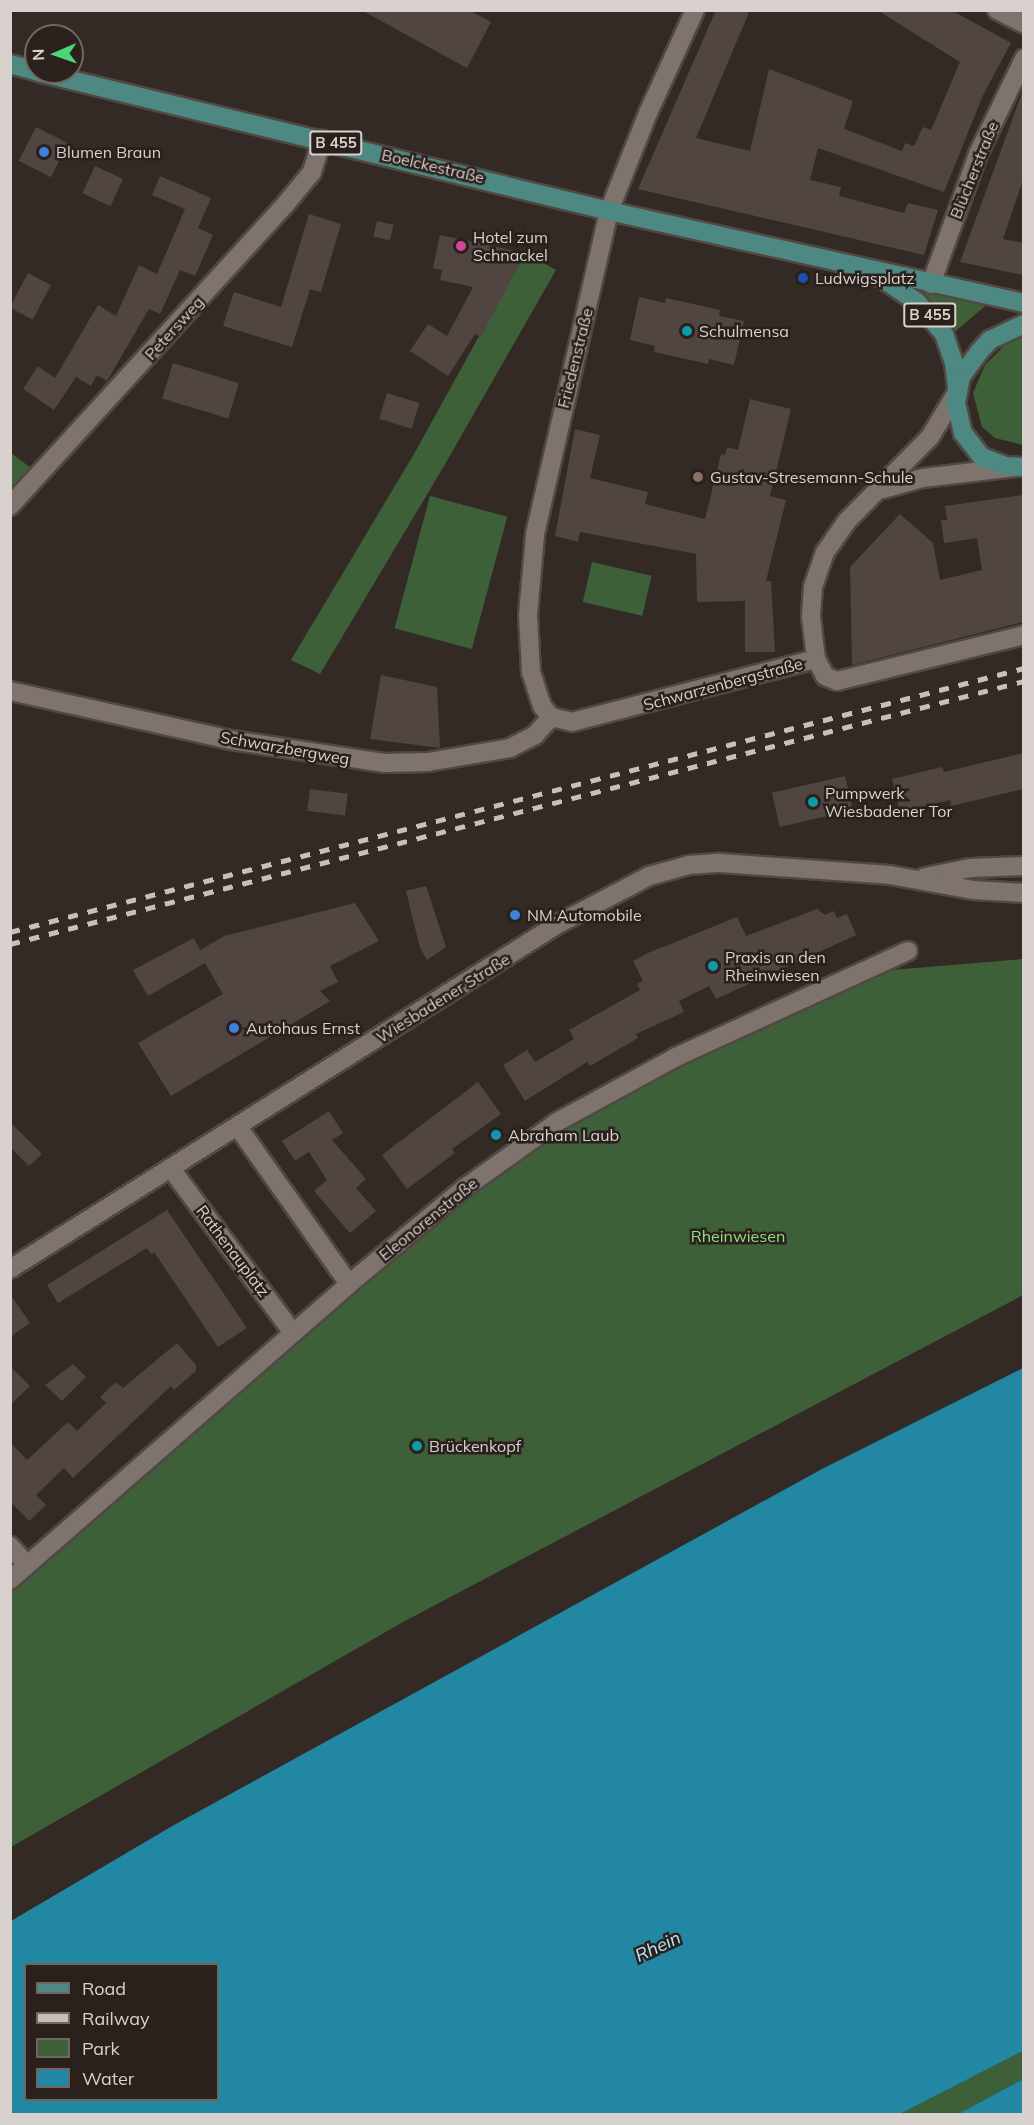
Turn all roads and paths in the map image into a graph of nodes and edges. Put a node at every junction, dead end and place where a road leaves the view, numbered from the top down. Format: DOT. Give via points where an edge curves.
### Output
graph roads {
  1 [pos="695,10"];
  2 [pos="997,10"];
  3 [pos="1023,24"];
  4 [pos="1023,59"];
  5 [pos="84,83"];
  6 [pos="322,140"];
  7 [pos="609,211"];
  8 [pos="862,267"];
  9 [pos="932,284"];
  10 [pos="1023,303"];
  11 [pos="1023,324"];
  12 [pos="957,392"];
  13 [pos="1021,467"];
  14 [pos="872,496"];
  15 [pos="10,506"];
  16 [pos="1023,635"];
  17 [pos="816,659"];
  18 [pos="10,691"];
  19 [pos="551,717"];
  20 [pos="1023,866"];
  21 [pos="917,878"];
  22 [pos="1023,893"];
  23 [pos="908,951"];
  24 [pos="238,1127"];
  25 [pos="172,1170"];
  26 [pos="10,1269"];
  27 [pos="349,1284"];
  28 [pos="293,1333"];
  29 [pos="10,1546"];
  30 [pos="27,1565"];
  31 [pos="10,1580"];
  1 -- 7 [label="street, Friedenstraße"];
  2 -- 3 [label="street"];
  4 -- 9 [label="street, Blücherstraße" via="978,154"];
  5 -- 6 [label="main road, Boelckestraße / B 455"];
  6 -- 7 [label="main road, Boelckestraße / B 455"];
  6 -- 15 [label="street, Petersweg" via="312,172 284,206"];
  7 -- 8 [label="main road, Boelckestraße / B 455"];
  7 -- 19 [label="street, Friedenstraße" via="546,475 533,546 528,615 531,672 535,692"];
  8 -- 9 [label="main road, B 455"];
  8 -- 12 [label="main road, B 455" via="905,292 936,322 952,354"];
  9 -- 10 [label="main road, B 455"];
  11 -- 12 [label="main road" via="990,340"];
  12 -- 13 [label="main road, B 455" via="959,422 976,450 997,464"];
  12 -- 14 [label="street" via="930,437"];
  13 -- 14 [label="street" via="923,478"];
  14 -- 17 [label="street" via="833,538 817,571 811,617"];
  16 -- 17 [label="street, Schwarzenbergstraße" via="845,680 825,676"];
  17 -- 19 [label="street, Schwarzenbergstraße" via="585,721"];
  18 -- 19 [label="street, Schwarzbergweg" via="231,740 385,763 428,762 510,748 535,735"];
  20 -- 21 [label="street" via="971,868"];
  21 -- 22 [label="street" via="973,890"];
  21 -- 24 [label="street, Wiesbadener Straße" via="720,863 689,865 649,876 558,924"];
  23 -- 27 [label="street, Eleonorenstraße" via="676,1058 557,1122 466,1187"];
  24 -- 25 [label="street, Wiesbadener Straße"];
  24 -- 27 [label="street"];
  25 -- 26 [label="street, Wiesbadener Straße"];
  25 -- 28 [label="street, Rathenauplatz"];
  27 -- 28 [label="street, Eleonorenstraße"];
  28 -- 30 [label="street, Eleonorenstraße"];
  29 -- 30 [label="street"];
  30 -- 31 [label="street, Eleonorenstraße"];
}
